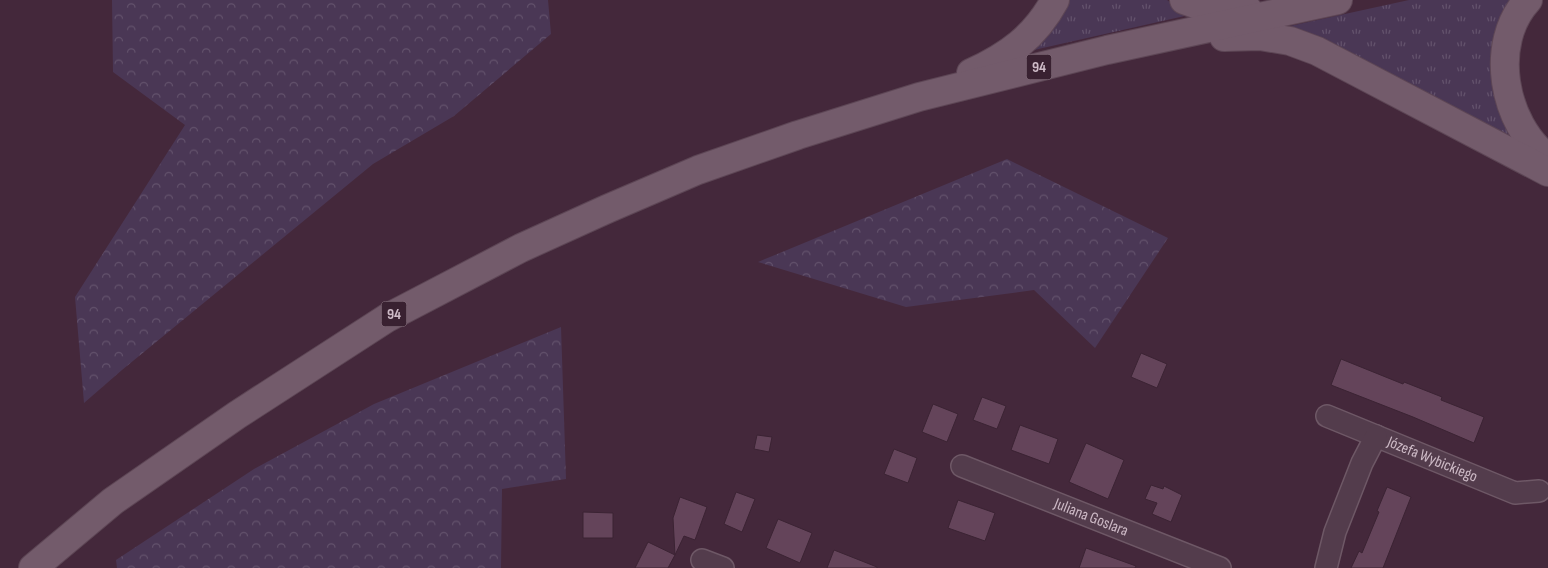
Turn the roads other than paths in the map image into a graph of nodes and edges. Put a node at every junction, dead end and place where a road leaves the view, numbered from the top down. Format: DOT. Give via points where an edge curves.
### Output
graph roads {
  1 [pos="1055,0"];
  2 [pos="1184,0"];
  3 [pos="1528,0"];
  4 [pos="1329,2"];
  5 [pos="1160,39"];
  6 [pos="919,97"];
  7 [pos="1548,158"];
  8 [pos="1548,172"];
  9 [pos="1328,416"];
  10 [pos="1376,436"];
  11 [pos="962,466"];
  12 [pos="1539,491"];
  13 [pos="702,560"];
  14 [pos="33,568"];
  15 [pos="724,568"];
  16 [pos="1220,568"];
  17 [pos="1326,568"];
  1 -- 6 [label="main road" via="1026,40 1009,53"];
  2 -- 4 [label="main road" via="1204,7 1242,10"];
  3 -- 7 [label="main road" via="1510,30 1505,58 1506,82 1512,106 1525,132"];
  4 -- 5 [label="main road, 94"];
  5 -- 6 [label="main road, 94"];
  5 -- 8 [label="main road" via="1260,36 1290,41 1344,64"];
  6 -- 14 [label="main road, 94" via="698,170 521,248 387,318 237,415 113,501"];
  9 -- 10 [label="street, Józefa Wybickiego"];
  10 -- 12 [label="street, Józefa Wybickiego" via="1515,492"];
  10 -- 17 [label="street" via="1334,532"];
  11 -- 16 [label="street, Juliana Goslara"];
  13 -- 15 [label="street"];
}
